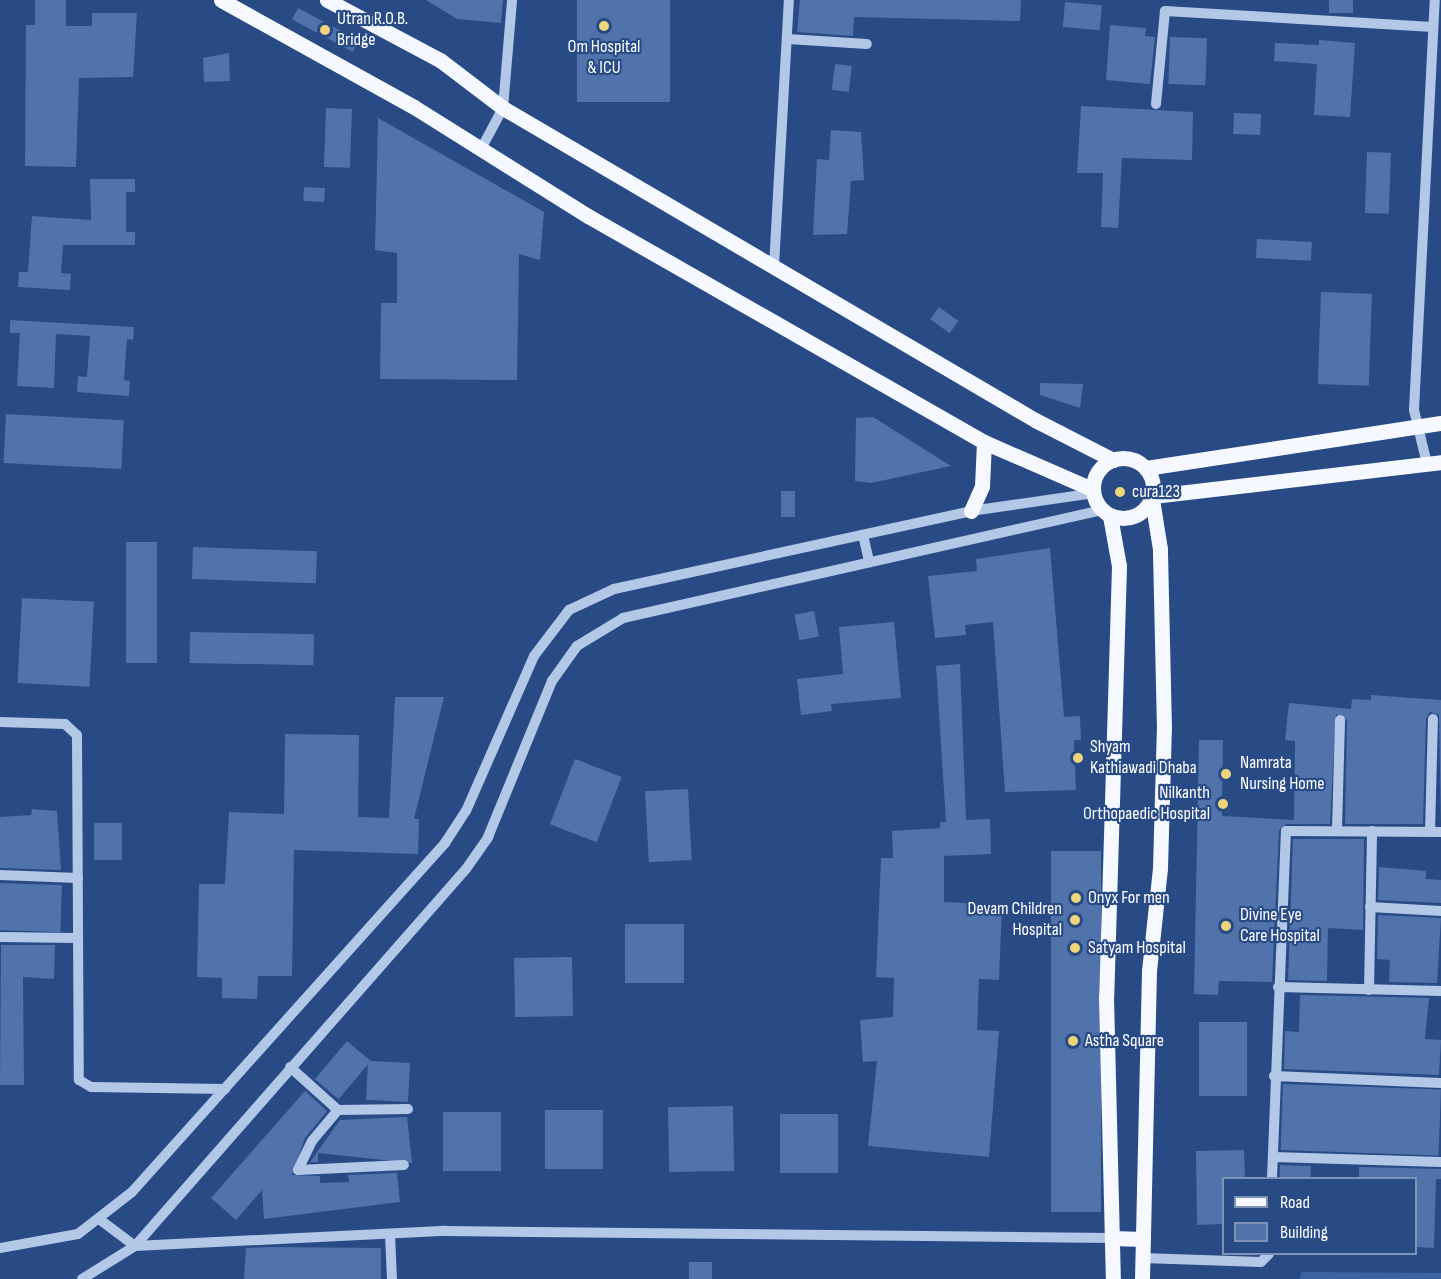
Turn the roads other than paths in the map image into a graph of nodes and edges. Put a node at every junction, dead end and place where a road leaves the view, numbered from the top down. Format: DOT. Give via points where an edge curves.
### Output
graph roads {
  1 [pos="221,0"];
  2 [pos="327,0"];
  3 [pos="512,0"];
  4 [pos="789,0"];
  5 [pos="1435,0"];
  6 [pos="1433,27"];
  7 [pos="788,39"];
  8 [pos="867,45"];
  9 [pos="1156,104"];
  10 [pos="503,108"];
  11 [pos="481,149"];
  12 [pos="774,266"];
  13 [pos="1441,423"];
  14 [pos="1414,425"];
  15 [pos="984,442"];
  16 [pos="1113,460"];
  17 [pos="1434,463"];
  18 [pos="1146,468"];
  19 [pos="1093,491"];
  20 [pos="1153,498"];
  21 [pos="971,511"];
  22 [pos="1106,513"];
  23 [pos="863,535"];
  24 [pos="869,562"];
  25 [pos="1433,719"];
  26 [pos="1340,720"];
  27 [pos="0,722"];
  28 [pos="1337,829"];
  29 [pos="1372,831"];
  30 [pos="1436,832"];
  31 [pos="0,875"];
  32 [pos="78,878"];
  33 [pos="1370,907"];
  34 [pos="1441,911"];
  35 [pos="0,936"];
  36 [pos="77,938"];
  37 [pos="1278,987"];
  38 [pos="1369,990"];
  39 [pos="1441,991"];
  40 [pos="290,1067"];
  41 [pos="1274,1076"];
  42 [pos="1441,1083"];
  43 [pos="225,1089"];
  44 [pos="408,1109"];
  45 [pos="338,1110"];
  46 [pos="1272,1156"];
  47 [pos="1441,1162"];
  48 [pos="404,1165"];
  49 [pos="1272,1177"];
  50 [pos="99,1220"];
  51 [pos="390,1234"];
  52 [pos="1112,1238"];
  53 [pos="1143,1239"];
  54 [pos="135,1246"];
  55 [pos="0,1248"];
  56 [pos="1268,1255"];
  57 [pos="1142,1258"];
  58 [pos="82,1279"];
  59 [pos="392,1279"];
  60 [pos="1113,1279"];
  61 [pos="1142,1279"];
  1 -- 11 [label="main road"];
  2 -- 10 [label="main road" via="440,60"];
  3 -- 10 [label="street"];
  4 -- 7 [label="street"];
  5 -- 6 [label="street"];
  6 -- 9 [label="street" via="1165,11"];
  6 -- 14 [label="street"];
  7 -- 8 [label="street"];
  7 -- 12 [label="street"];
  10 -- 11 [label="street"];
  10 -- 12 [label="main road"];
  11 -- 15 [label="main road"];
  12 -- 16 [label="main road"];
  13 -- 14 [label="main road"];
  14 -- 17 [label="street"];
  14 -- 18 [label="main road"];
  15 -- 19 [label="main road"];
  15 -- 21 [label="main road" via="981,486"];
  16 -- 18 [label="main road" via="1132,459"];
  16 -- 19 [label="main road" via="1097,473"];
  17 -- 20 [label="main road"];
  18 -- 20 [label="main road"];
  19 -- 21 [label="street"];
  19 -- 22 [label="main road"];
  20 -- 22 [label="main road" via="1139,514"];
  20 -- 53 [label="main road" via="1160,549 1164,729 1160,868 1149,971"];
  21 -- 23 [label="street"];
  22 -- 24 [label="street"];
  22 -- 52 [label="main road" via="1119,566 1106,997"];
  23 -- 24 [label="street"];
  23 -- 43 [label="street" via="615,589 569,610 534,656 457,827"];
  24 -- 40 [label="street" via="623,618 577,646 552,681 479,852"];
  25 -- 30 [label="street"];
  26 -- 28 [label="street"];
  27 -- 32 [label="street" via="65,724 77,735"];
  28 -- 29 [label="street"];
  28 -- 37 [label="street" via="1290,826 1283,837"];
  29 -- 30 [label="street"];
  29 -- 33 [label="street"];
  31 -- 32 [label="street"];
  32 -- 36 [label="street"];
  33 -- 34 [label="street"];
  33 -- 38 [label="street"];
  35 -- 36 [label="street"];
  36 -- 43 [label="street" via="83,1085"];
  37 -- 38 [label="street"];
  37 -- 41 [label="street"];
  38 -- 39 [label="street"];
  40 -- 45 [label="street"];
  40 -- 54 [label="street"];
  41 -- 42 [label="street"];
  41 -- 46 [label="street"];
  43 -- 50 [label="street" via="132,1192"];
  44 -- 45 [label="street"];
  45 -- 48 [label="street" via="312,1141 298,1170"];
  46 -- 47 [label="street"];
  46 -- 49 [label="street"];
  50 -- 54 [label="street"];
  50 -- 55 [label="street" via="60,1240"];
  51 -- 52 [label="street" via="679,1231"];
  51 -- 54 [label="street"];
  51 -- 59 [label="street"];
  52 -- 53 [label="main road"];
  52 -- 60 [label="main road"];
  53 -- 57 [label="main road"];
  54 -- 58 [label="street"];
  56 -- 57 [label="street" via="1261,1262"];
  57 -- 61 [label="main road"];
}
